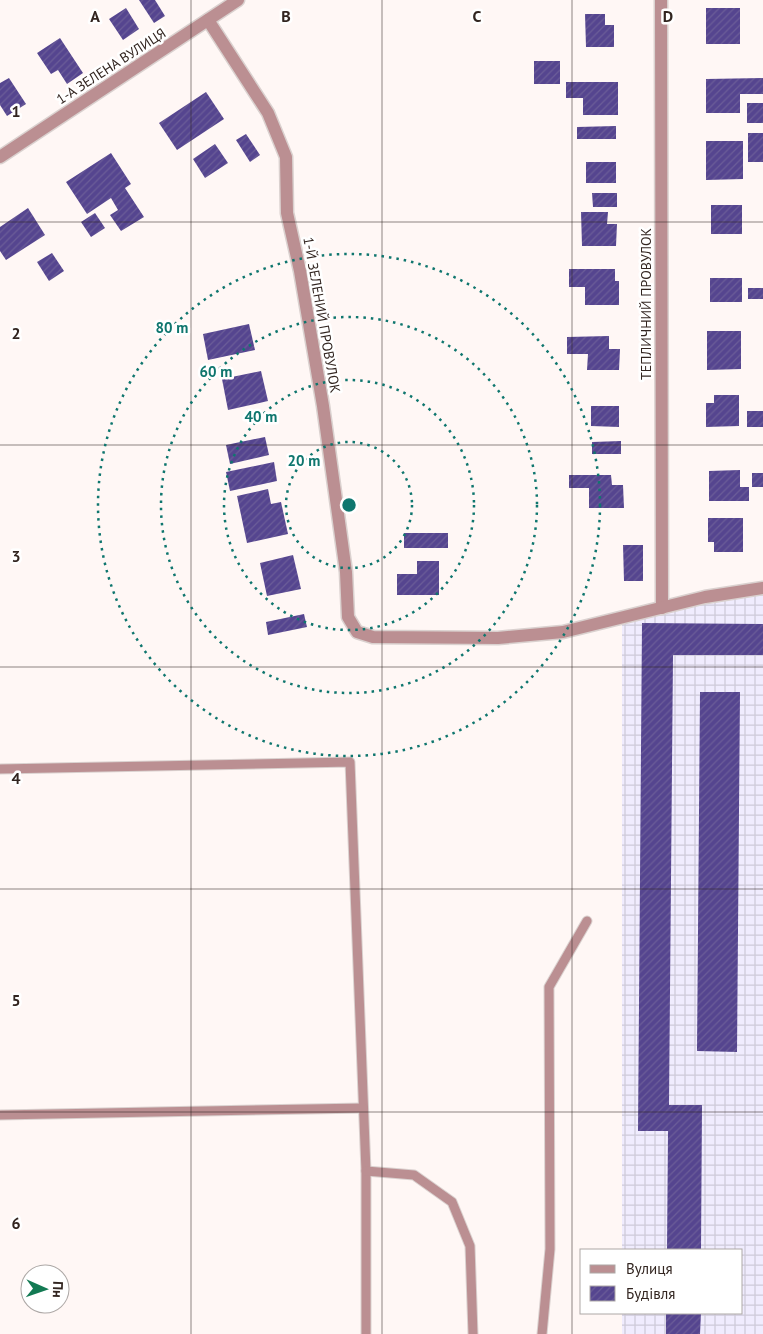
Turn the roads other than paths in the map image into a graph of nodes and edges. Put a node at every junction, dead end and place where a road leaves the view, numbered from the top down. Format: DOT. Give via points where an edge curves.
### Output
graph roads {
  1 [pos="238,0"];
  2 [pos="661,0"];
  3 [pos="208,20"];
  4 [pos="0,157"];
  5 [pos="763,588"];
  6 [pos="662,608"];
  7 [pos="0,769"];
  8 [pos="587,921"];
  9 [pos="363,1108"];
  10 [pos="0,1115"];
  11 [pos="366,1171"];
  12 [pos="366,1334"];
  13 [pos="473,1334"];
  14 [pos="542,1334"];
  1 -- 3 [label="street, 1-А ЗЕЛЕНА ВУЛИЦЯ"];
  2 -- 6 [label="street, ТЕПЛИЧНИЙ ПРОВУЛОК"];
  3 -- 4 [label="street, 1-А ЗЕЛЕНА ВУЛИЦЯ"];
  3 -- 6 [label="street, 1-Й ЗЕЛЕНИЙ ПРОВУЛОК" via="268,113 286,157 287,214 323,406 346,572 348,617 357,632 373,638 498,638 563,632"];
  5 -- 6 [label="street"];
  7 -- 9 [label="lane" via="350,762"];
  8 -- 14 [label="lane" via="549,987 550,1249"];
  9 -- 10 [label="lane"];
  9 -- 11 [label="lane"];
  11 -- 12 [label="lane"];
  11 -- 13 [label="lane" via="414,1175 452,1202 470,1246"];
}
